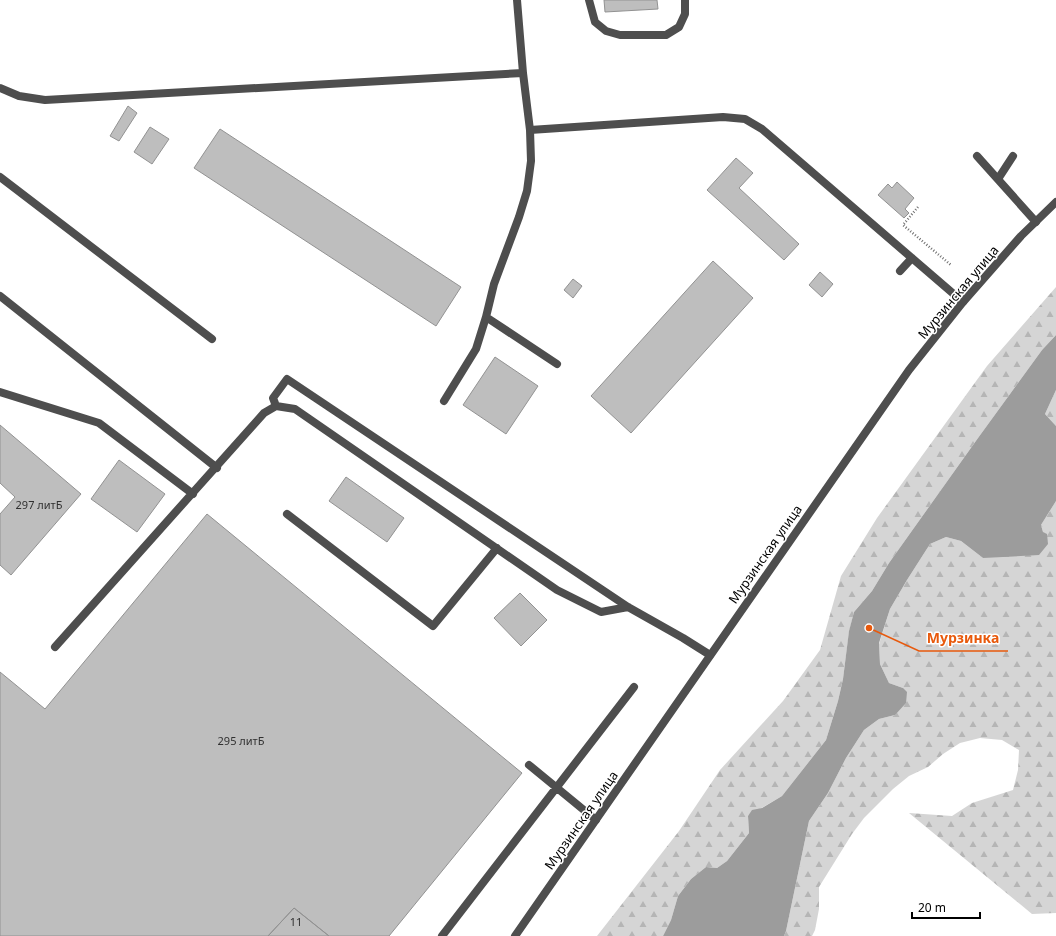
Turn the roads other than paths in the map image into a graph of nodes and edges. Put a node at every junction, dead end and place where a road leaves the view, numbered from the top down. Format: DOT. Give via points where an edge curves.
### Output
graph roads {
  1 [pos="517,0"];
  2 [pos="589,0"];
  3 [pos="684,0"];
  4 [pos="523,74"];
  5 [pos="0,88"];
  6 [pos="530,130"];
  7 [pos="977,156"];
  8 [pos="1013,156"];
  9 [pos="0,177"];
  10 [pos="998,179"];
  11 [pos="1056,202"];
  12 [pos="1036,222"];
  13 [pos="912,258"];
  14 [pos="900,271"];
  15 [pos="0,296"];
  16 [pos="963,302"];
  17 [pos="486,317"];
  18 [pos="212,339"];
  19 [pos="557,364"];
  20 [pos="0,392"];
  21 [pos="444,401"];
  22 [pos="276,406"];
  23 [pos="217,468"];
  24 [pos="193,494"];
  25 [pos="288,514"];
  26 [pos="497,548"];
  27 [pos="628,607"];
  28 [pos="55,647"];
  29 [pos="710,655"];
  30 [pos="634,687"];
  31 [pos="529,765"];
  32 [pos="556,788"];
  33 [pos="596,820"];
  34 [pos="442,936"];
  35 [pos="515,936"];
  1 -- 4 [label="street"];
  2 -- 3 [label="street" via="595,22 606,31 620,35 666,34 679,27 685,14"];
  4 -- 5 [label="street" via="45,100 19,96"];
  4 -- 6 [label="street"];
  6 -- 13 [label="street" via="724,117 745,119 762,129"];
  6 -- 17 [label="street" via="531,161 528,191 494,284"];
  7 -- 10 [label="street"];
  8 -- 10 [label="street"];
  9 -- 18 [label="street"];
  10 -- 12 [label="street"];
  11 -- 12 [label="street, Мурзинская улица"];
  12 -- 16 [label="street, Мурзинская улица"];
  13 -- 14 [label="street"];
  13 -- 16 [label="street"];
  15 -- 23 [label="street"];
  16 -- 29 [label="street, Мурзинская улица" via="909,370"];
  17 -- 19 [label="street"];
  17 -- 21 [label="street" via="476,349"];
  20 -- 24 [label="street" via="99,423"];
  22 -- 23 [label="street" via="264,413"];
  22 -- 26 [label="street" via="295,409"];
  22 -- 27 [label="street" via="272,398 287,379"];
  23 -- 24 [label="street"];
  24 -- 28 [label="street"];
  25 -- 26 [label="street" via="433,626"];
  26 -- 27 [label="street" via="557,590 601,612"];
  27 -- 29 [label="street"];
  29 -- 33 [label="street, Мурзинская улица"];
  30 -- 32 [label="street"];
  31 -- 32 [label="street"];
  32 -- 33 [label="street"];
  32 -- 34 [label="street"];
  33 -- 35 [label="street, Мурзинская улица"];
}
